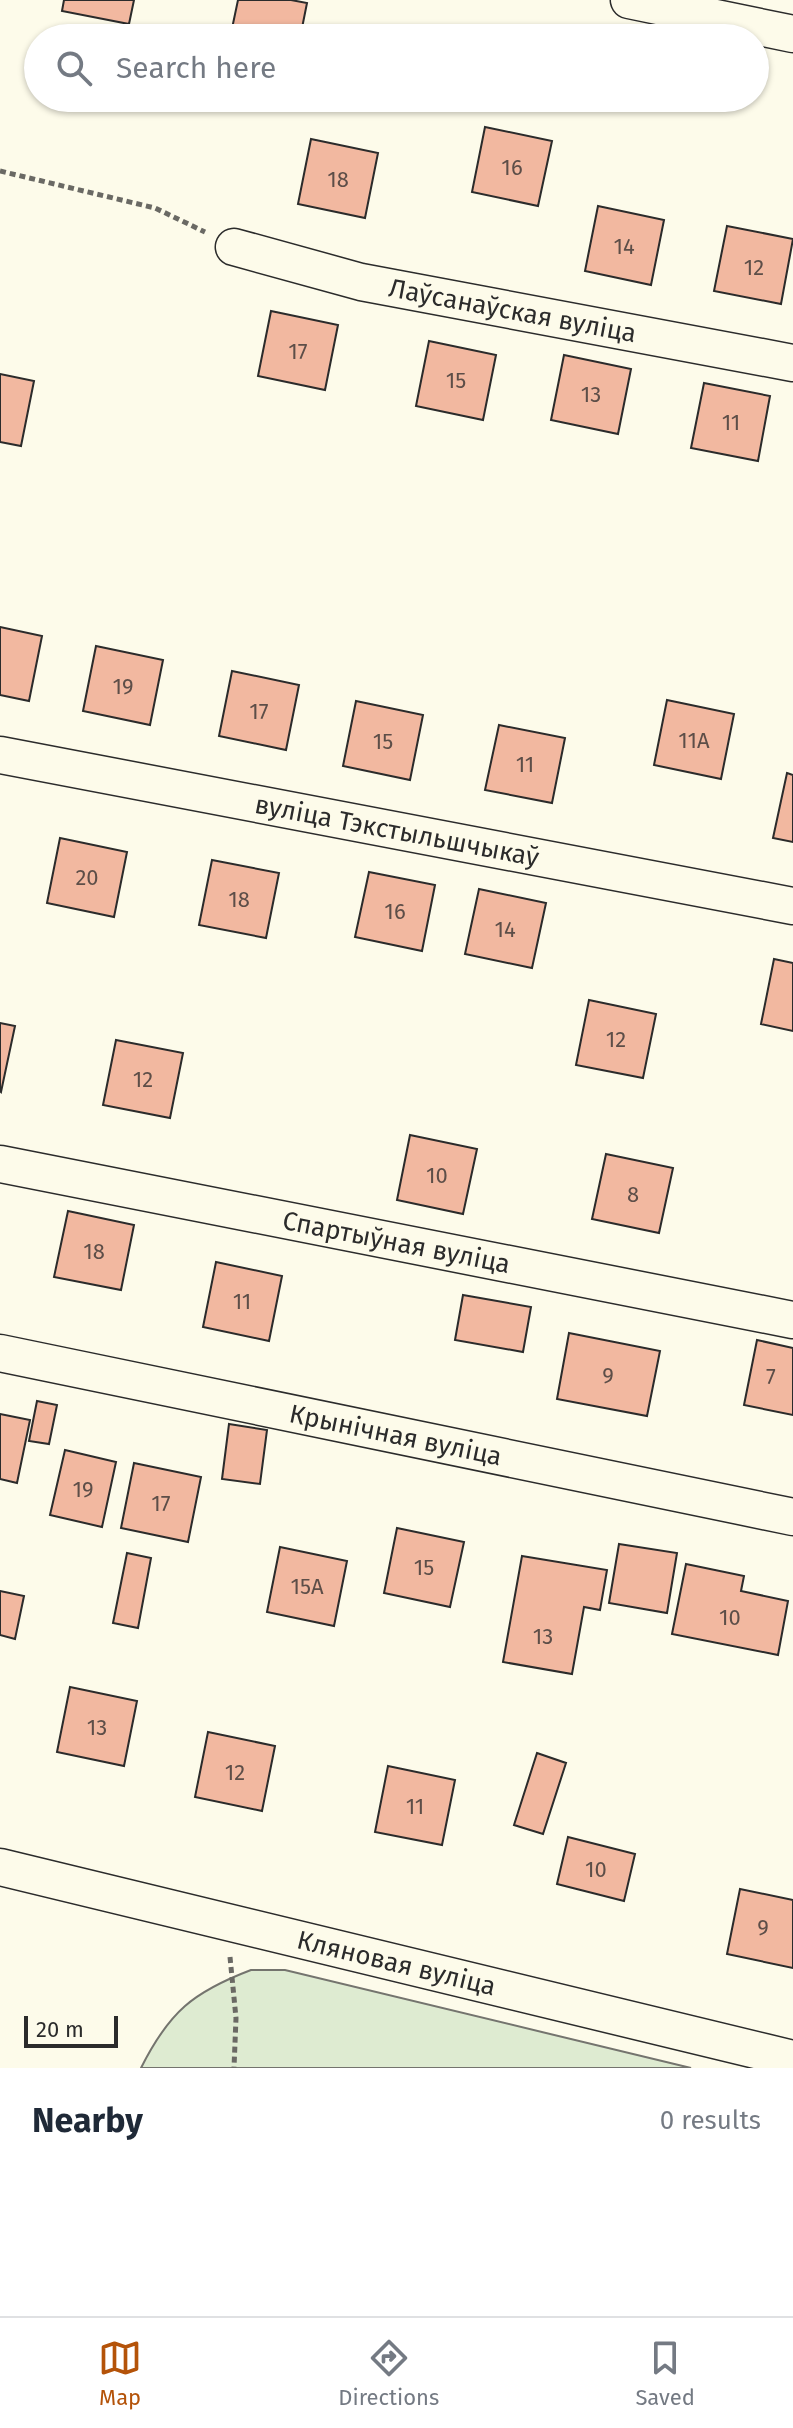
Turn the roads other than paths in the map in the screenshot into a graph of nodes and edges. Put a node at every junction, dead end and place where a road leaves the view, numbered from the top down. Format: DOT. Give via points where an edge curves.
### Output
graph roads {
  1 [pos="629,0"];
  2 [pos="745,24"];
  3 [pos="769,29"];
  4 [pos="793,34"];
  5 [pos="234,247"];
  6 [pos="793,363"];
  7 [pos="0,755"];
  8 [pos="793,906"];
  9 [pos="0,1164"];
  10 [pos="793,1320"];
  11 [pos="0,1353"];
  12 [pos="793,1517"];
  13 [pos="0,1867"];
  14 [pos="793,2059"];
  1 -- 2 [label="street"];
  3 -- 4 [label="street"];
  5 -- 6 [label="street, Лаўсанаўская вуліца" via="361,282"];
  7 -- 8 [label="street, вуліца Тэкстыльшчыкаў"];
  9 -- 10 [label="street, Спартыўная вуліца"];
  11 -- 12 [label="street, Крынічная вуліца"];
  13 -- 14 [label="street, Кляновая вуліца"];
}
